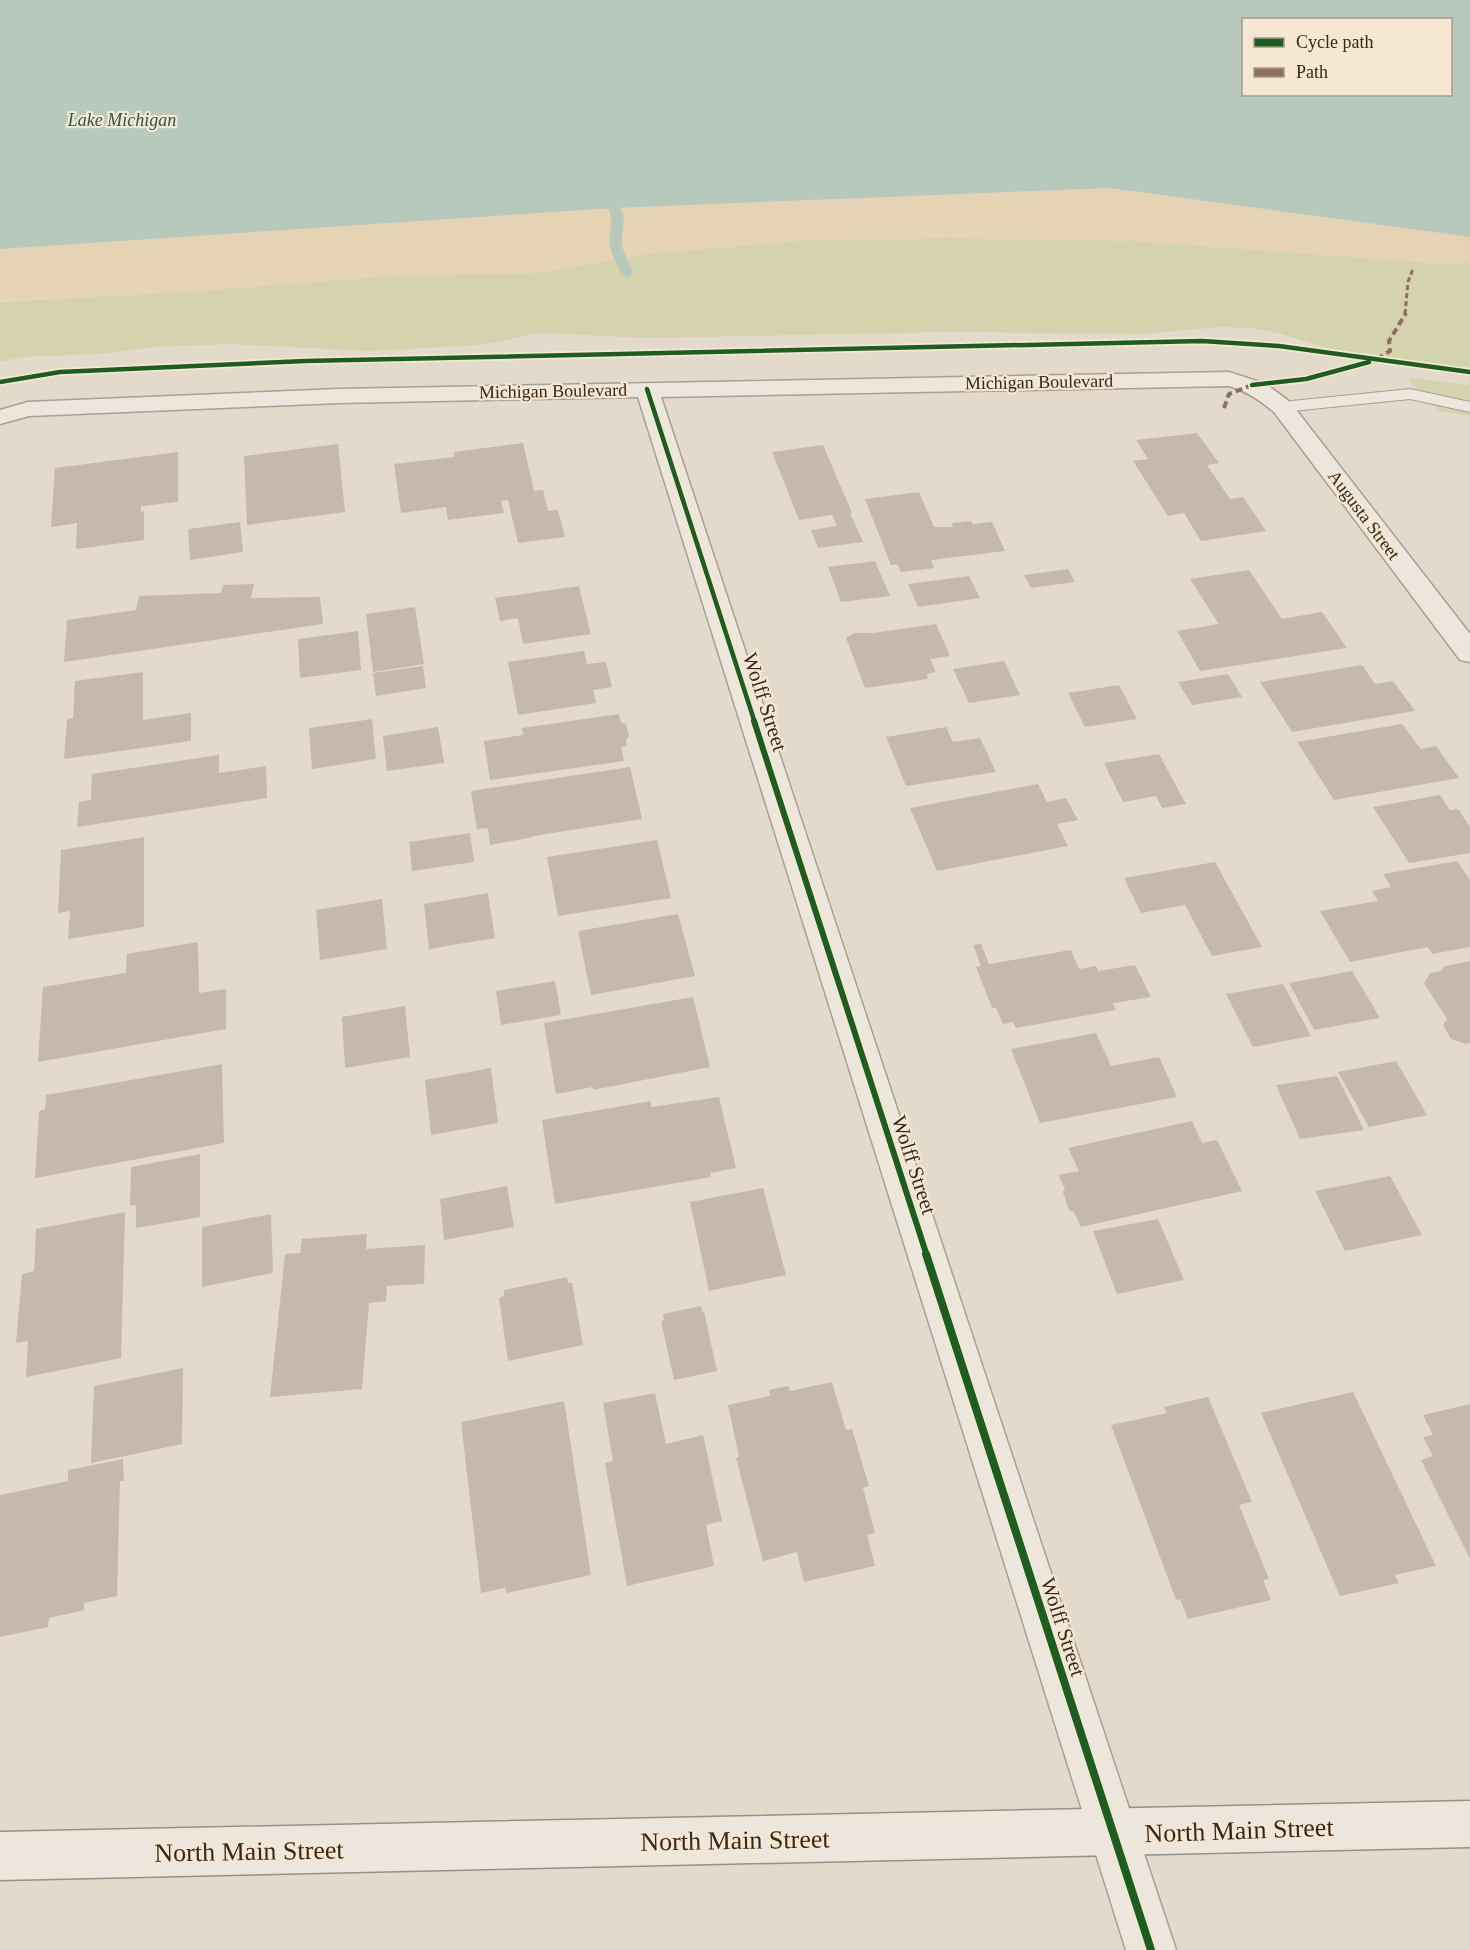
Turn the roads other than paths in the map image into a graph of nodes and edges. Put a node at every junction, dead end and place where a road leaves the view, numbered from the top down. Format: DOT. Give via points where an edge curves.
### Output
graph roads {
  1 [pos="1252,385"];
  2 [pos="647,389"];
  3 [pos="1282,407"];
  4 [pos="1470,407"];
  5 [pos="0,417"];
  6 [pos="1470,653"];
  7 [pos="1470,1824"];
  8 [pos="1113,1833"];
  9 [pos="0,1856"];
  10 [pos="1151,1950"];
  1 -- 2 [label="street, Michigan Boulevard" via="1229,379 1204,379"];
  1 -- 3 [label="street, Augusta Street"];
  2 -- 5 [label="street, Michigan Boulevard" via="28,409"];
  2 -- 8 [label="street, Wolff Street"];
  3 -- 4 [label="lane" via="1410,394"];
  3 -- 6 [label="street, Augusta Street"];
  7 -- 8 [label="street, North Main Street"];
  8 -- 9 [label="street, North Main Street"];
  8 -- 10 [label="street, Wolff Street"];
}
